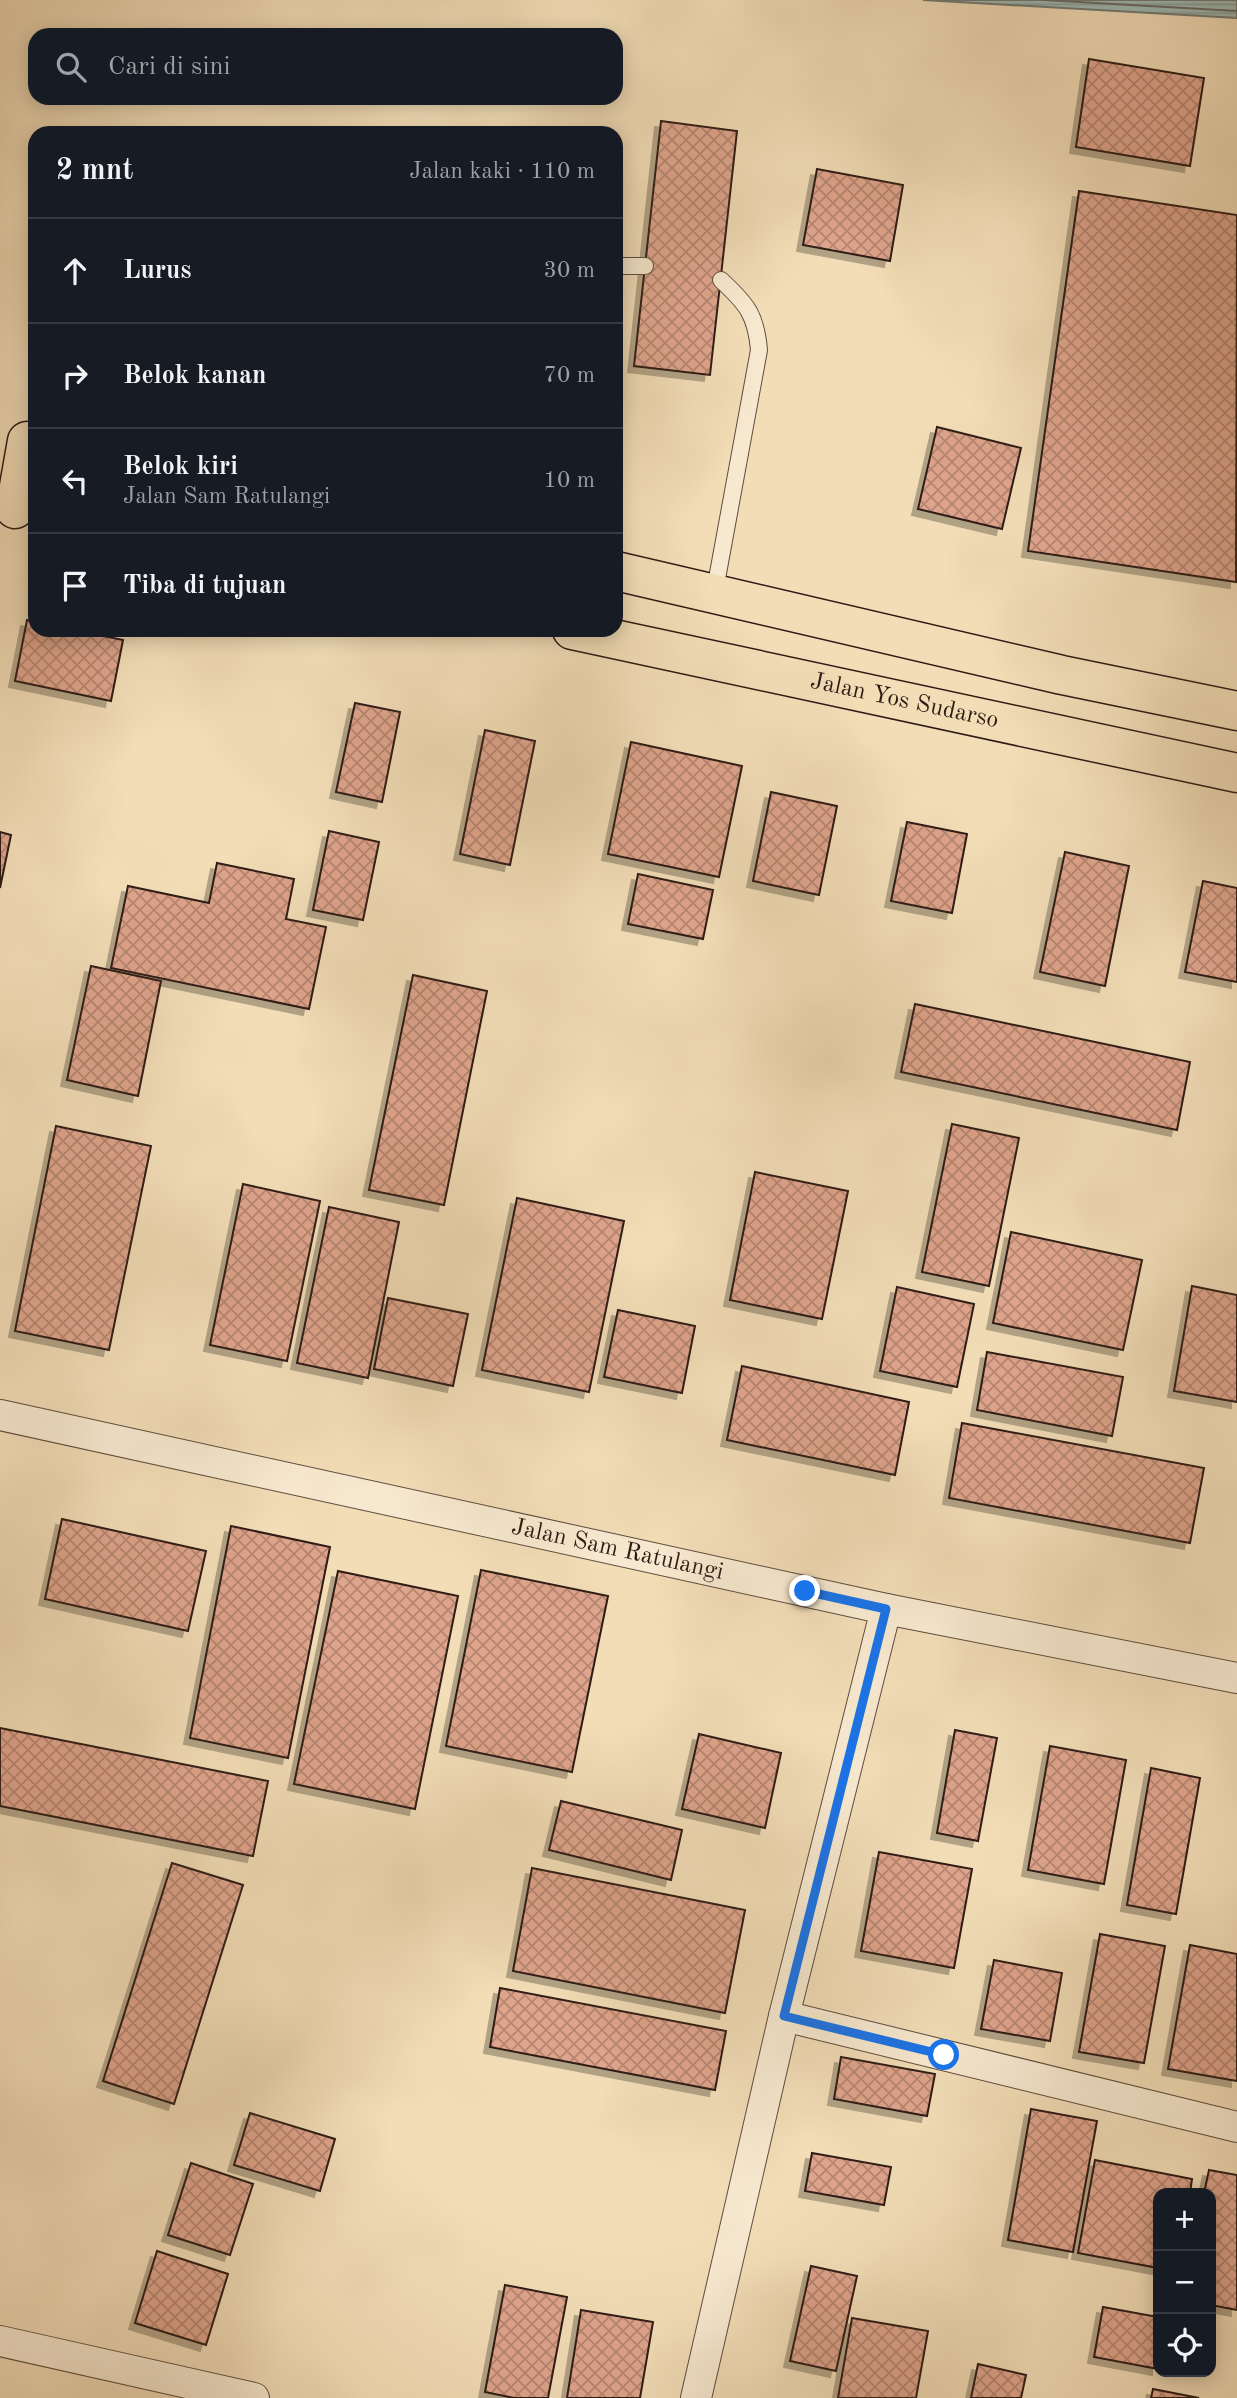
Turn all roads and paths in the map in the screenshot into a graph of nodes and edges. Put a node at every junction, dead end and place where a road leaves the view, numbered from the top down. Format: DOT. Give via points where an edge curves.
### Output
graph roads {
  1 [pos="623,266"];
  2 [pos="645,266"];
  3 [pos="721,280"];
  4 [pos="21,440"];
  5 [pos="17,509"];
  6 [pos="623,573"];
  7 [pos="714,595"];
  8 [pos="605,637"];
  9 [pos="1237,711"];
  10 [pos="1237,773"];
  11 [pos="0,1415"];
  12 [pos="886,1609"];
  13 [pos="1237,1678"];
  14 [pos="784,2016"];
  15 [pos="1237,2127"];
  16 [pos="0,2341"];
  17 [pos="254,2398"];
  18 [pos="696,2398"];
  1 -- 2 [label="lane"];
  3 -- 7 [label="lane" via="744,301 757,324 759,350"];
  4 -- 5 [label="highway"];
  6 -- 7 [label="highway"];
  7 -- 9 [label="highway" via="1062,676"];
  8 -- 10 [label="highway, Jalan Yos Sudarso"];
  11 -- 12 [label="street, Jalan Sam Ratulangi"];
  12 -- 13 [label="street, Jalan Sam Ratulangi"];
  12 -- 14 [label="street"];
  14 -- 15 [label="street"];
  14 -- 18 [label="street"];
  16 -- 17 [label="street"];
}
